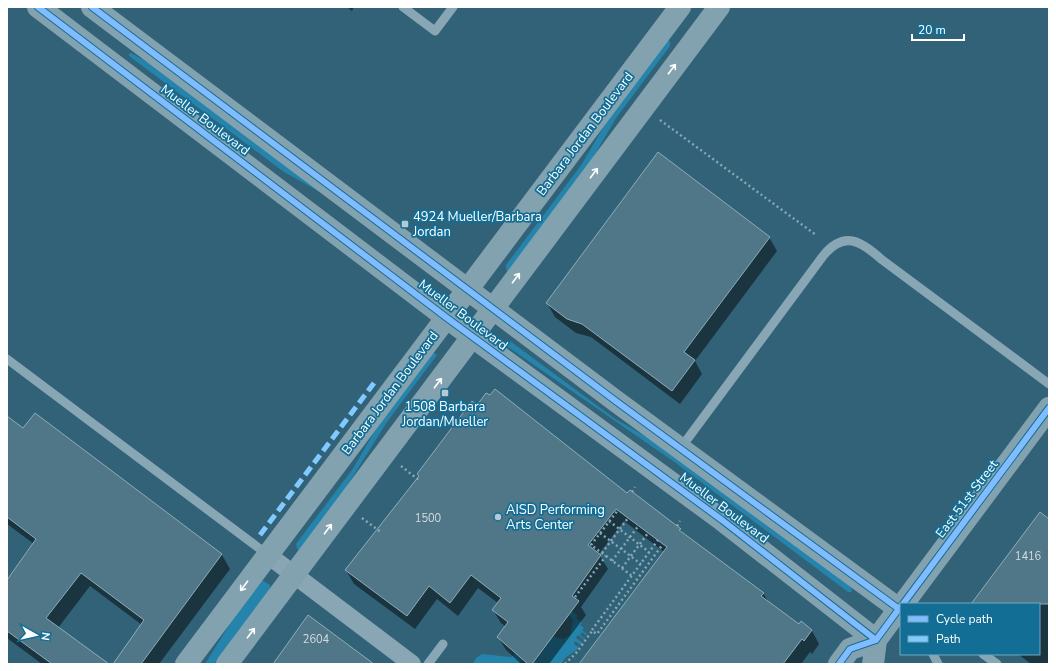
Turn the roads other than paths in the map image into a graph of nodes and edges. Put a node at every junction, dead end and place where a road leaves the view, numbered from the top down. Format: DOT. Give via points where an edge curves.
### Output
graph roads {
  1 [pos="38,7"];
  2 [pos="92,7"];
  3 [pos="403,7"];
  4 [pos="454,7"];
  5 [pos="680,7"];
  6 [pos="719,7"];
  7 [pos="468,290"];
  8 [pos="493,309"];
  9 [pos="447,318"];
  10 [pos="472,336"];
  11 [pos="7,359"];
  12 [pos="1049,384"];
  13 [pos="1049,408"];
  14 [pos="680,449"];
  15 [pos="268,555"];
  16 [pos="294,575"];
  17 [pos="904,603"];
  18 [pos="900,606"];
  19 [pos="900,608"];
  20 [pos="876,640"];
  21 [pos="443,644"];
  22 [pos="934,655"];
  23 [pos="984,655"];
  24 [pos="186,664"];
  25 [pos="227,664"];
  26 [pos="412,664"];
  27 [pos="428,664"];
  28 [pos="839,664"];
  29 [pos="873,664"];
  30 [pos="938,664"];
  31 [pos="997,664"];
  1 -- 9 [label="street, Mueller Boulevard"];
  2 -- 7 [label="street, Mueller Boulevard"];
  3 -- 4 [label="lane" via="435,31"];
  5 -- 7 [label="street, Barbara Jordan Boulevard"];
  8 -- 6 [label="street, one-way"];
  7 -- 8 [label="street, Mueller Boulevard"];
  7 -- 9 [label="street, Barbara Jordan Boulevard"];
  8 -- 10 [label="street"];
  8 -- 14 [label="street, Mueller Boulevard"];
  9 -- 10 [label="street, Mueller Boulevard"];
  9 -- 15 [label="street, Barbara Jordan Boulevard"];
  16 -- 10 [label="street, one-way"];
  10 -- 20 [label="street, Mueller Boulevard" via="722,520"];
  11 -- 15 [label="lane"];
  12 -- 14 [label="lane" via="865,245 857,241 840,242 829,248 822,256"];
  13 -- 17 [label="street, East 51st Street"];
  14 -- 18 [label="street, Mueller Boulevard"];
  15 -- 16 [label="street"];
  15 -- 24 [label="street, Barbara Jordan Boulevard, one-way"];
  25 -- 16 [label="street, one-way"];
  16 -- 26 [label="street"];
  19 -- 20 [label="street, East 51st Street"];
  20 -- 28 [label="street" via="850,649"];
  20 -- 29 [label="street, East 51st Street"];
  21 -- 27 [label="lane"];
  22 -- 30 [label="lane"];
  23 -- 31 [label="lane"];
}
